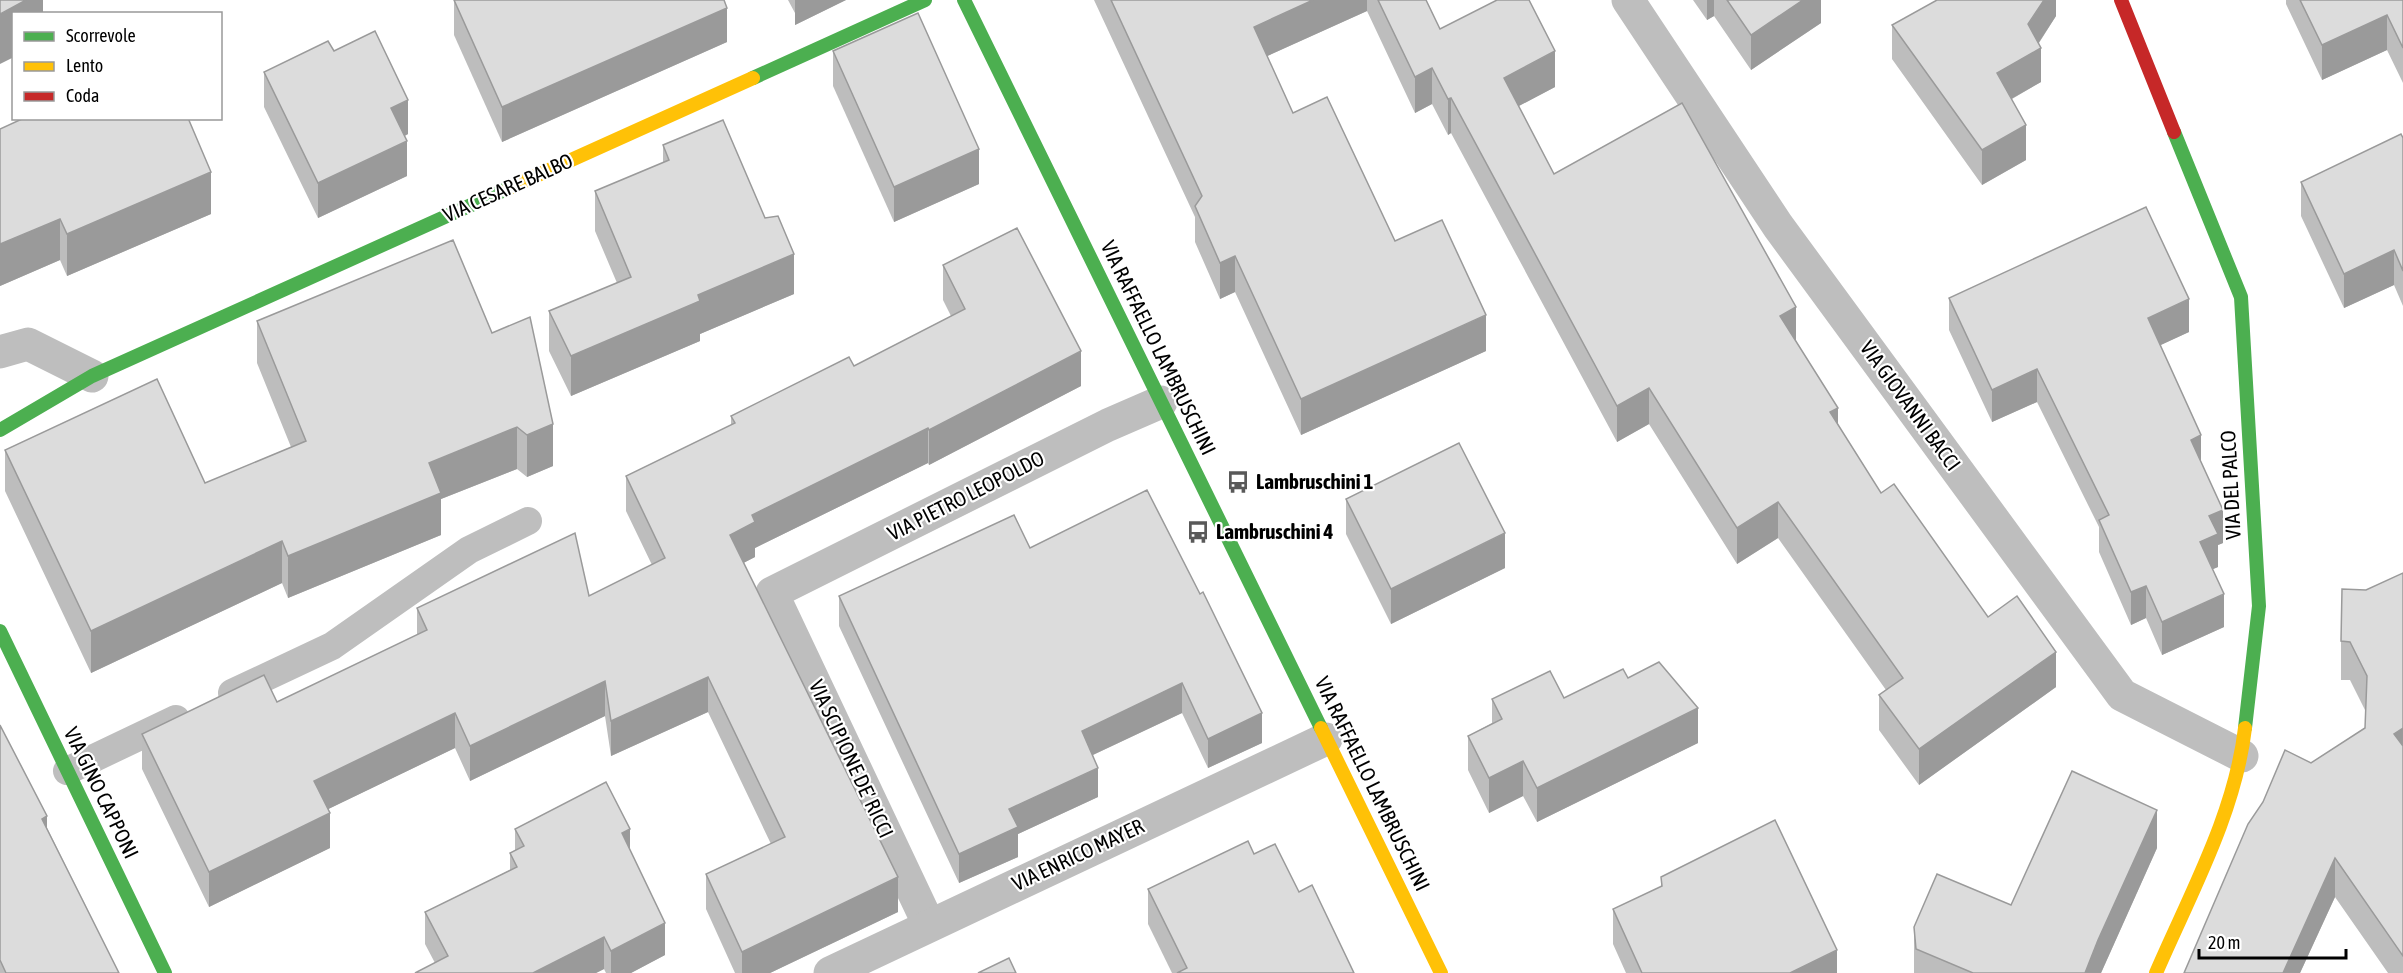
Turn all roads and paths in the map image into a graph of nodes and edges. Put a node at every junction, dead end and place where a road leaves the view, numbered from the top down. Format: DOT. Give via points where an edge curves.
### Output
graph roads {
  1 [pos="925,0"];
  2 [pos="964,0"];
  3 [pos="1628,0"];
  4 [pos="2121,0"];
  5 [pos="0,352"];
  6 [pos="92,376"];
  7 [pos="1161,402"];
  8 [pos="0,430"];
  9 [pos="528,521"];
  10 [pos="772,593"];
  11 [pos="0,631"];
  12 [pos="1326,739"];
  13 [pos="2242,756"];
  14 [pos="67,771"];
  15 [pos="929,925"];
  16 [pos="165,973"];
  17 [pos="831,973"];
  18 [pos="1441,973"];
  19 [pos="2156,973"];
  1 -- 6 [label="street, VIA CESARE BALBO"];
  2 -- 7 [label="street, VIA RAFFAELLO LAMBRUSCHINI"];
  3 -- 13 [label="street, VIA GIOVANNI BACCI" via="1778,226 2122,695"];
  4 -- 13 [label="street, VIA DEL PALCO" via="2241,297 2259,606"];
  5 -- 6 [label="street" via="28,344"];
  6 -- 8 [label="street, VIA CESARE BALBO"];
  7 -- 10 [label="street, VIA PIETRO LEOPOLDO"];
  7 -- 12 [label="street, VIA RAFFAELLO LAMBRUSCHINI"];
  9 -- 14 [label="lane" via="469,550 332,646"];
  10 -- 15 [label="street, VIA SCIPIONE DE' RICCI"];
  11 -- 14 [label="street, VIA GINO CAPPONI"];
  12 -- 15 [label="street, VIA ENRICO MAYER"];
  12 -- 18 [label="street, VIA RAFFAELLO LAMBRUSCHINI"];
  13 -- 19 [label="street, VIA DEL PALCO" via="2221,824"];
  14 -- 16 [label="street, VIA GINO CAPPONI"];
  15 -- 17 [label="street, VIA ENRICO MAYER"];
}
